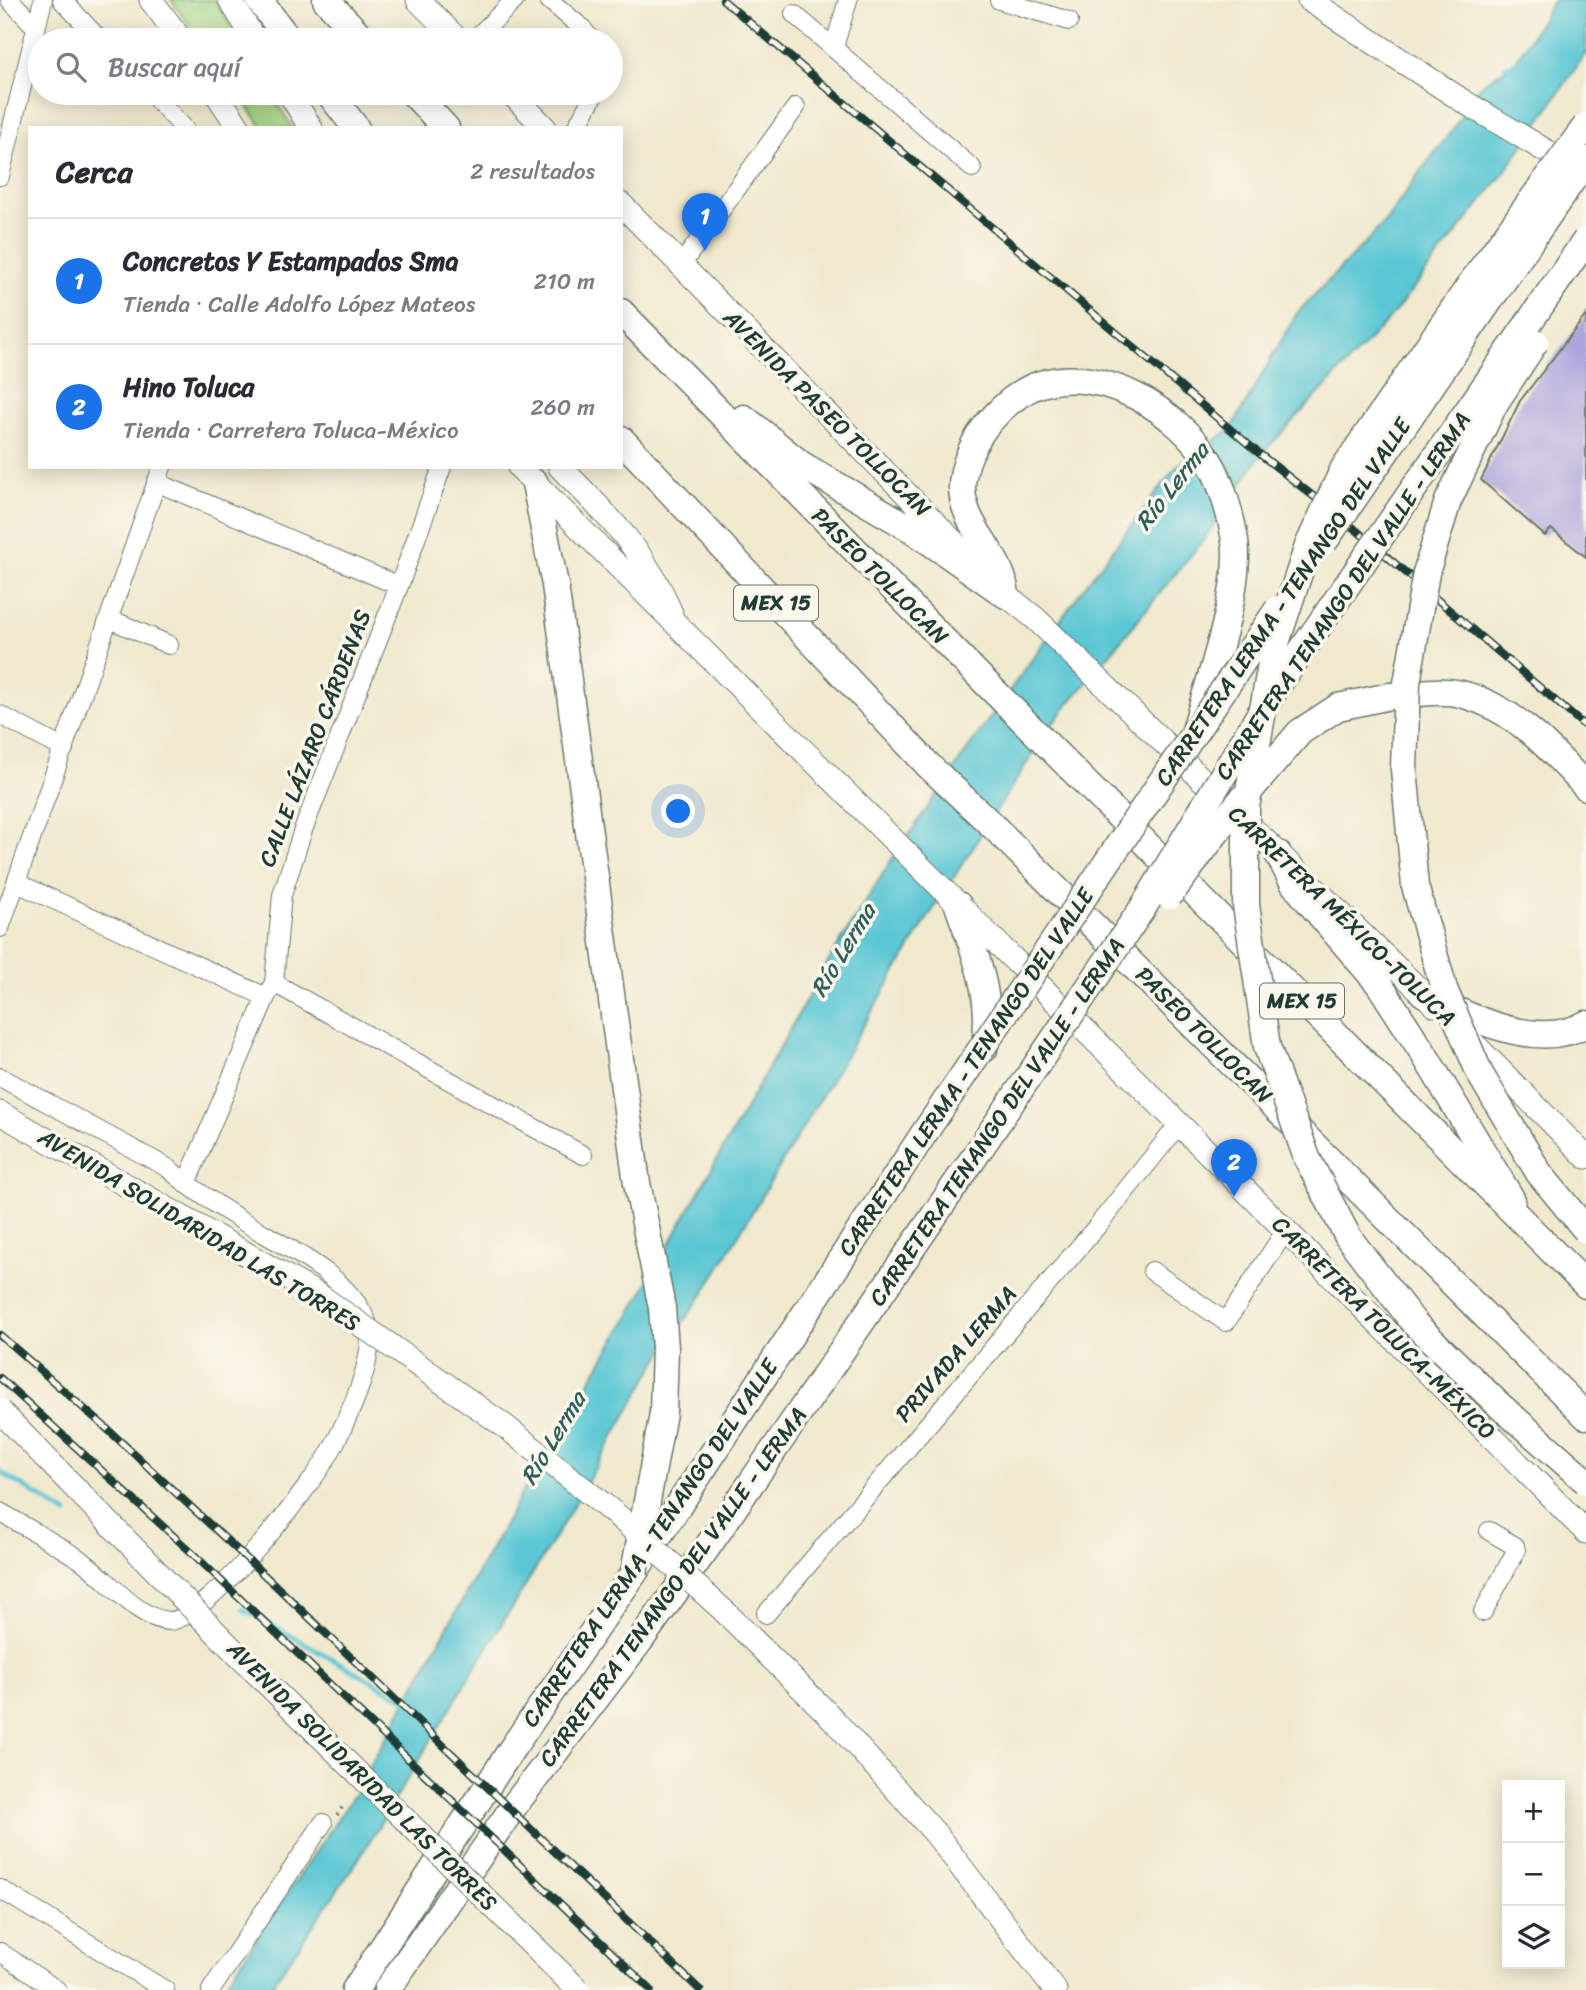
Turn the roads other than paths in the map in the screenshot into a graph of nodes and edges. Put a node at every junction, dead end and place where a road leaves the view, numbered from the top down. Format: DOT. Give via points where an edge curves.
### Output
graph roads {
  1 [pos="10,0"];
  2 [pos="43,0"];
  3 [pos="62,0"];
  4 [pos="151,0"];
  5 [pos="230,0"];
  6 [pos="259,0"];
  7 [pos="326,0"];
  8 [pos="418,0"];
  9 [pos="515,0"];
  10 [pos="549,0"];
  11 [pos="848,0"];
  12 [pos="999,0"];
  13 [pos="1309,0"];
  14 [pos="794,14"];
  15 [pos="1069,21"];
  16 [pos="31,22"];
  17 [pos="36,28"];
  18 [pos="89,28"];
  19 [pos="172,28"];
  20 [pos="248,28"];
  21 [pos="280,28"];
  22 [pos="353,28"];
  23 [pos="446,28"];
  24 [pos="486,28"];
  25 [pos="582,28"];
  26 [pos="834,47"];
  27 [pos="28,61"];
  28 [pos="162,105"];
  29 [pos="224,105"];
  30 [pos="297,105"];
  31 [pos="339,105"];
  32 [pos="424,105"];
  33 [pos="523,105"];
  34 [pos="588,105"];
  35 [pos="796,107"];
  36 [pos="182,126"];
  37 [pos="238,126"];
  38 [pos="310,126"];
  39 [pos="355,126"];
  40 [pos="444,126"];
  41 [pos="543,126"];
  42 [pos="577,126"];
  43 [pos="1586,126"];
  44 [pos="1573,160"];
  45 [pos="972,168"];
  46 [pos="0,176"];
  47 [pos="1586,177"];
  48 [pos="623,206"];
  49 [pos="1586,240"];
  50 [pos="681,265"];
  51 [pos="1586,268"];
  52 [pos="623,314"];
  53 [pos="673,366"];
  54 [pos="623,441"];
  55 [pos="441,469"];
  56 [pos="561,469"];
  57 [pos="159,475"];
  58 [pos="527,475"];
  59 [pos="399,586"];
  60 [pos="1006,594"];
  61 [pos="110,619"];
  62 [pos="1036,619"];
  63 [pos="676,624"];
  64 [pos="169,645"];
  65 [pos="0,715"];
  66 [pos="1195,730"];
  67 [pos="64,749"];
  68 [pos="1586,787"];
  69 [pos="1233,810"];
  70 [pos="1278,854"];
  71 [pos="17,883"];
  72 [pos="954,901"];
  73 [pos="1144,906"];
  74 [pos="0,928"];
  75 [pos="270,990"];
  76 [pos="1423,993"];
  77 [pos="1586,1024"];
  78 [pos="0,1077"];
  79 [pos="0,1114"];
  80 [pos="1180,1124"];
  81 [pos="583,1155"];
  82 [pos="1586,1157"];
  83 [pos="186,1184"];
  84 [pos="1526,1226"];
  85 [pos="1286,1230"];
  86 [pos="1586,1230"];
  87 [pos="1152,1271"];
  88 [pos="1586,1285"];
  89 [pos="0,1411"];
  90 [pos="1586,1416"];
  91 [pos="1586,1481"];
  92 [pos="0,1512"];
  93 [pos="1489,1531"];
  94 [pos="1586,1532"];
  95 [pos="634,1573"];
  96 [pos="1483,1612"];
  97 [pos="765,1614"];
  98 [pos="513,1747"];
  99 [pos="323,1823"];
  100 [pos="0,1889"];
  101 [pos="0,1952"];
  102 [pos="57,1990"];
  103 [pos="165,1990"];
  104 [pos="211,1990"];
  105 [pos="355,1990"];
  106 [pos="387,1990"];
  107 [pos="578,1990"];
  108 [pos="1055,1990"];
  1 -- 16 [label="street"];
  2 -- 17 [label="street"];
  3 -- 18 [label="street"];
  4 -- 19 [label="main road"];
  5 -- 20 [label="main road"];
  6 -- 21 [label="highway"];
  7 -- 22 [label="highway"];
  8 -- 23 [label="main road"];
  9 -- 24 [label="street"];
  10 -- 25 [label="street"];
  11 -- 26 [label="street"];
  12 -- 15 [label="street"];
  13 -- 44 [label="main road" via="1463,101"];
  14 -- 26 [label="street"];
  26 -- 45 [label="street"];
  27 -- 46 [label="street"];
  28 -- 36 [label="street"];
  29 -- 37 [label="main road"];
  30 -- 38 [label="main road"];
  31 -- 39 [label="highway"];
  32 -- 40 [label="highway"];
  33 -- 41 [label="main road"];
  34 -- 42 [label="street"];
  35 -- 50 [label="street"];
  43 -- 44 [label="highway, bridge"];
  44 -- 47 [label="main road, bridge"];
  44 -- 66 [label="highway, CARRETERA LERMA - TENANGO DEL VALLE, bridge"];
  44 -- 91 [label="highway, bridge" via="1477,275 1344,468 1308,546 1273,652 1246,808 1246,905 1267,1047 1307,1157 1348,1237 1415,1324"];
  48 -- 50 [label="main road, AVENIDA PASEO TOLLOCAN"];
  49 -- 73 [label="highway, CARRETERA TENANGO DEL VALLE - LERMA, bridge" via="1275,689"];
  50 -- 60 [label="main road, AVENIDA PASEO TOLLOCAN"];
  51 -- 86 [label="highway, bridge" via="1495,403 1448,501 1426,573 1407,683 1404,769 1415,886 1444,989 1480,1074 1539,1172"];
  52 -- 53 [label="highway, PASEO TOLLOCAN / MEX 15"];
  53 -- 60 [label="highway" via="802,465 913,530"];
  53 -- 84 [label="highway, PASEO TOLLOCAN / MEX 15"];
  54 -- 90 [label="highway, PASEO TOLLOCAN / MEX 15" via="930,767"];
  55 -- 59 [label="street, CALLE LÁZARO CÁRDENAS"];
  56 -- 63 [label="main road" via="641,554"];
  57 -- 59 [label="street"];
  57 -- 61 [label="street"];
  58 -- 63 [label="main road"];
  58 -- 95 [label="highway, bridge" via="555,585 637,1184 662,1308 663,1413"];
  59 -- 75 [label="street, CALLE LÁZARO CÁRDENAS" via="290,867"];
  60 -- 62 [label="main road, AVENIDA PASEO TOLLOCAN"];
  60 -- 66 [label="highway" via="1001,573 967,513 962,486 977,438 998,412 1041,384 1087,382 1153,406 1175,422 1210,462 1236,542 1234,576"];
  61 -- 64 [label="street"];
  61 -- 67 [label="street"];
  62 -- 69 [label="main road, CARRETERA MÉXICO-TOLUCA, bridge"];
  63 -- 72 [label="main road, CARRETERA TOLUCA-MÉXICO"];
  65 -- 67 [label="street"];
  66 -- 95 [label="highway, CARRETERA LERMA - TENANGO DEL VALLE, bridge"];
  67 -- 71 [label="street"];
  68 -- 69 [label="highway, bridge" via="1551,749 1513,718 1460,694 1424,692 1338,707 1318,719 1300,732"];
  69 -- 70 [label="main road, CARRETERA MÉXICO-TOLUCA, bridge"];
  69 -- 73 [label="highway, bridge" via="1169,896"];
  70 -- 76 [label="main road, CARRETERA MÉXICO-TOLUCA"];
  70 -- 84 [label="highway" via="1294,884 1378,984"];
  71 -- 74 [label="street"];
  71 -- 75 [label="street"];
  72 -- 80 [label="main road, CARRETERA TOLUCA-MÉXICO"];
  72 -- 98 [label="highway" via="983,979 988,1014 985,1048 966,1087 605,1647 570,1691"];
  73 -- 106 [label="highway, CARRETERA TENANGO DEL VALLE - LERMA, bridge" via="706,1549 514,1805"];
  75 -- 81 [label="street"];
  75 -- 83 [label="street, CALLE LÁZARO CÁRDENAS"];
  76 -- 77 [label="highway" via="1483,1023 1525,1032 1558,1034"];
  76 -- 82 [label="main road, CARRETERA MÉXICO-TOLUCA"];
  78 -- 83 [label="street" via="168,1168"];
  79 -- 108 [label="main road, AVENIDA SOLIDARIDAD LAS TORRES, bridge" via="320,1296 506,1427 619,1517 723,1610 822,1708 935,1833"];
  80 -- 85 [label="main road, CARRETERA TOLUCA-MÉXICO"];
  80 -- 97 [label="street, PRIVADA LERMA"];
  83 -- 92 [label="street" via="297,1252 342,1287 368,1323 367,1367 332,1449 265,1542 201,1606 169,1621 130,1602 80,1559"];
  84 -- 88 [label="highway, PASEO TOLLOCAN / MEX 15"];
  85 -- 87 [label="street" via="1226,1322"];
  85 -- 94 [label="main road, CARRETERA TOLUCA-MÉXICO"];
  89 -- 107 [label="main road, AVENIDA SOLIDARIDAD LAS TORRES, bridge" via="240,1657"];
  93 -- 96 [label="street" via="1516,1551"];
  95 -- 98 [label="highway, CARRETERA LERMA - TENANGO DEL VALLE"];
  98 -- 105 [label="highway, CARRETERA LERMA - TENANGO DEL VALLE"];
  99 -- 104 [label="street"];
  100 -- 103 [label="street"];
  101 -- 102 [label="street"];
}
